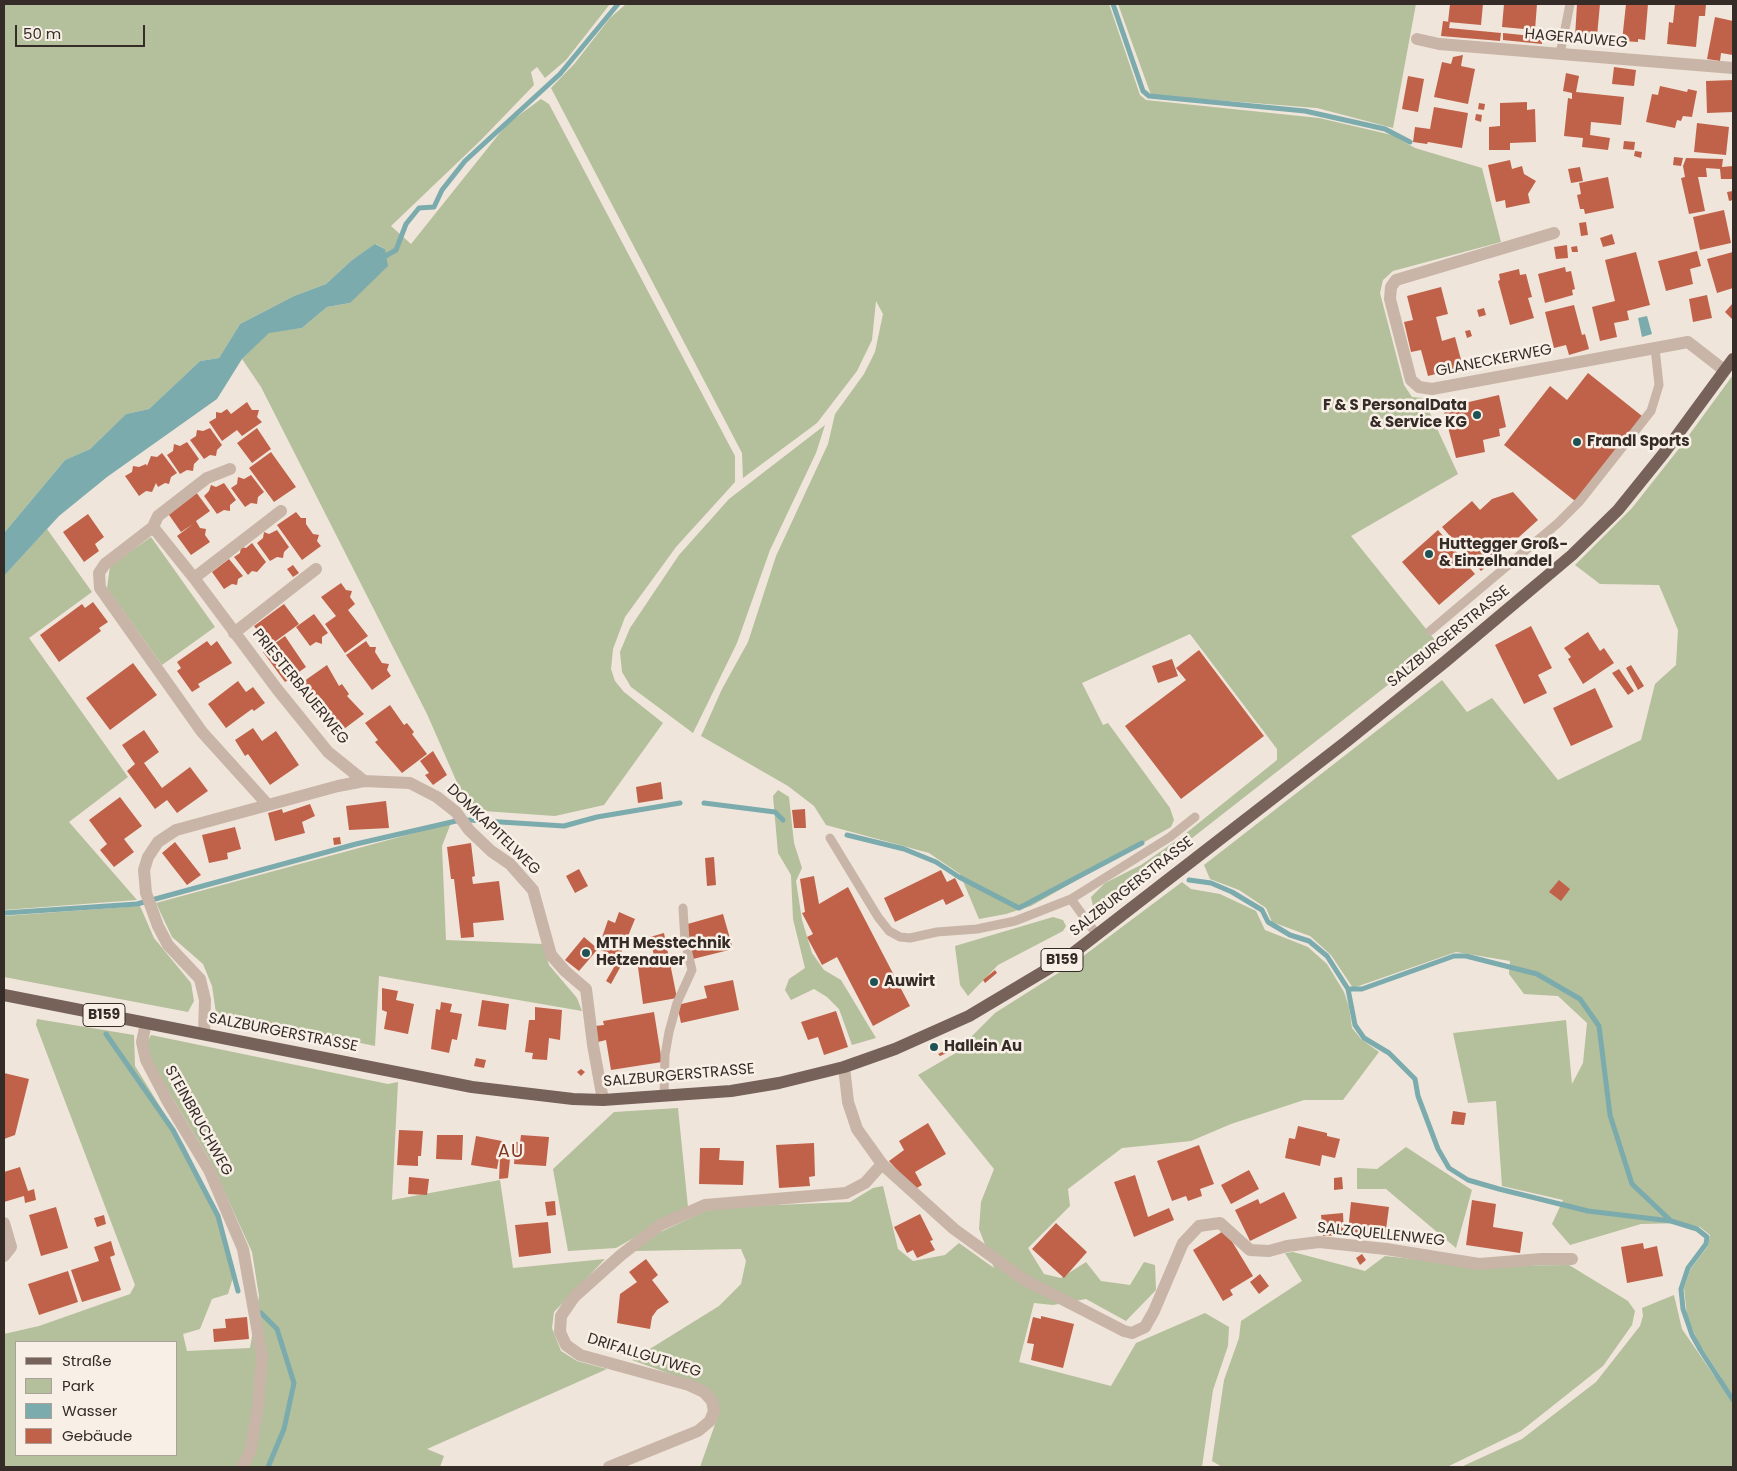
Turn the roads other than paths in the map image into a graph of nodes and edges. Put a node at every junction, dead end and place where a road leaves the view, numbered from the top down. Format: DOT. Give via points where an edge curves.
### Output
graph roads {
  1 [pos="1570,4"];
  2 [pos="1417,39"];
  3 [pos="1560,54"];
  4 [pos="1733,68"];
  5 [pos="1554,233"];
  6 [pos="1655,348"];
  7 [pos="1733,359"];
  8 [pos="1724,370"];
  9 [pos="230,469"];
  10 [pos="281,511"];
  11 [pos="153,527"];
  12 [pos="316,569"];
  13 [pos="194,578"];
  14 [pos="1430,631"];
  15 [pos="234,633"];
  16 [pos="364,781"];
  17 [pos="268,805"];
  18 [pos="1195,817"];
  19 [pos="830,838"];
  20 [pos="1071,898"];
  21 [pos="683,908"];
  22 [pos="1097,935"];
  23 [pos="4,995"];
  24 [pos="145,1026"];
  25 [pos="204,1034"];
  26 [pos="844,1067"];
  27 [pos="664,1096"];
  28 [pos="604,1100"];
  29 [pos="882,1164"];
  30 [pos="4,1223"];
  31 [pos="4,1256"];
  32 [pos="1572,1259"];
  33 [pos="242,1467"];
  34 [pos="609,1467"];
  1 -- 3 [label="lane"];
  2 -- 3 [label="street, HAGERAUWEG" via="1440,44"];
  3 -- 4 [label="street, HAGERAUWEG"];
  5 -- 6 [label="street, GLANECKERWEG" via="1396,280 1391,287 1390,299 1411,380 1419,388 1432,389"];
  6 -- 8 [label="street, GLANECKERWEG" via="1688,342"];
  6 -- 14 [label="lane" via="1659,384 1651,411 1580,501"];
  7 -- 8 [label="main road, SALZBURGERSTRASSE / B159"];
  8 -- 22 [label="main road, SALZBURGERSTRASSE / B159" via="1618,510 1572,556 1347,741"];
  9 -- 11 [label="street" via="207,478 158,516"];
  10 -- 13 [label="street"];
  11 -- 13 [label="street, PRIESTERBAUERWEG"];
  11 -- 17 [label="street" via="105,564 99,573 100,588 202,732"];
  12 -- 15 [label="street, PRIESTERBAUERWEG"];
  13 -- 15 [label="street, PRIESTERBAUERWEG"];
  15 -- 16 [label="street, PRIESTERBAUERWEG" via="328,752"];
  16 -- 17 [label="street, DOMKAPITELWEG"];
  16 -- 28 [label="street, DOMKAPITELWEG" via="410,783 437,797 456,812 469,830 510,864 533,890 551,955 586,989"];
  17 -- 25 [label="street, DOMKAPITELWEG" via="176,830 158,842 144,870 151,910 168,944 200,979 205,1000"];
  18 -- 20 [label="lane" via="1170,837"];
  19 -- 20 [label="lane" via="878,917 889,931 900,937 977,929 1016,921"];
  20 -- 22 [label="lane"];
  21 -- 27 [label="lane" via="685,941 692,970 677,1003 669,1032"];
  22 -- 26 [label="main road, SALZBURGERSTRASSE / B159" via="1047,970 969,1016 895,1049"];
  23 -- 24 [label="main road, SALZBURGERSTRASSE / B159"];
  24 -- 25 [label="main road, SALZBURGERSTRASSE / B159"];
  24 -- 33 [label="street, STEINBRUCHWEG" via="142,1042 146,1060 209,1170 243,1249 262,1356 254,1434"];
  25 -- 28 [label="main road, SALZBURGERSTRASSE / B159" via="472,1087"];
  26 -- 27 [label="main road, SALZBURGERSTRASSE / B159" via="732,1091"];
  26 -- 29 [label="street, SALZQUELLENWEG" via="848,1102 857,1129"];
  27 -- 28 [label="main road, SALZBURGERSTRASSE / B159"];
  29 -- 32 [label="street, SALZQUELLENWEG" via="954,1229 1023,1279 1132,1333 1144,1327 1183,1243 1199,1226 1220,1223 1250,1250 1269,1251 1319,1242 1479,1264"];
  29 -- 34 [label="street, DRIFALLGUTWEG" via="865,1183 846,1194 706,1205 660,1225 574,1297 561,1316 560,1332 566,1345 580,1355 689,1385 704,1392 712,1401 714,1411 710,1421 698,1431"];
  30 -- 31 [label="street" via="11,1247"];
}
